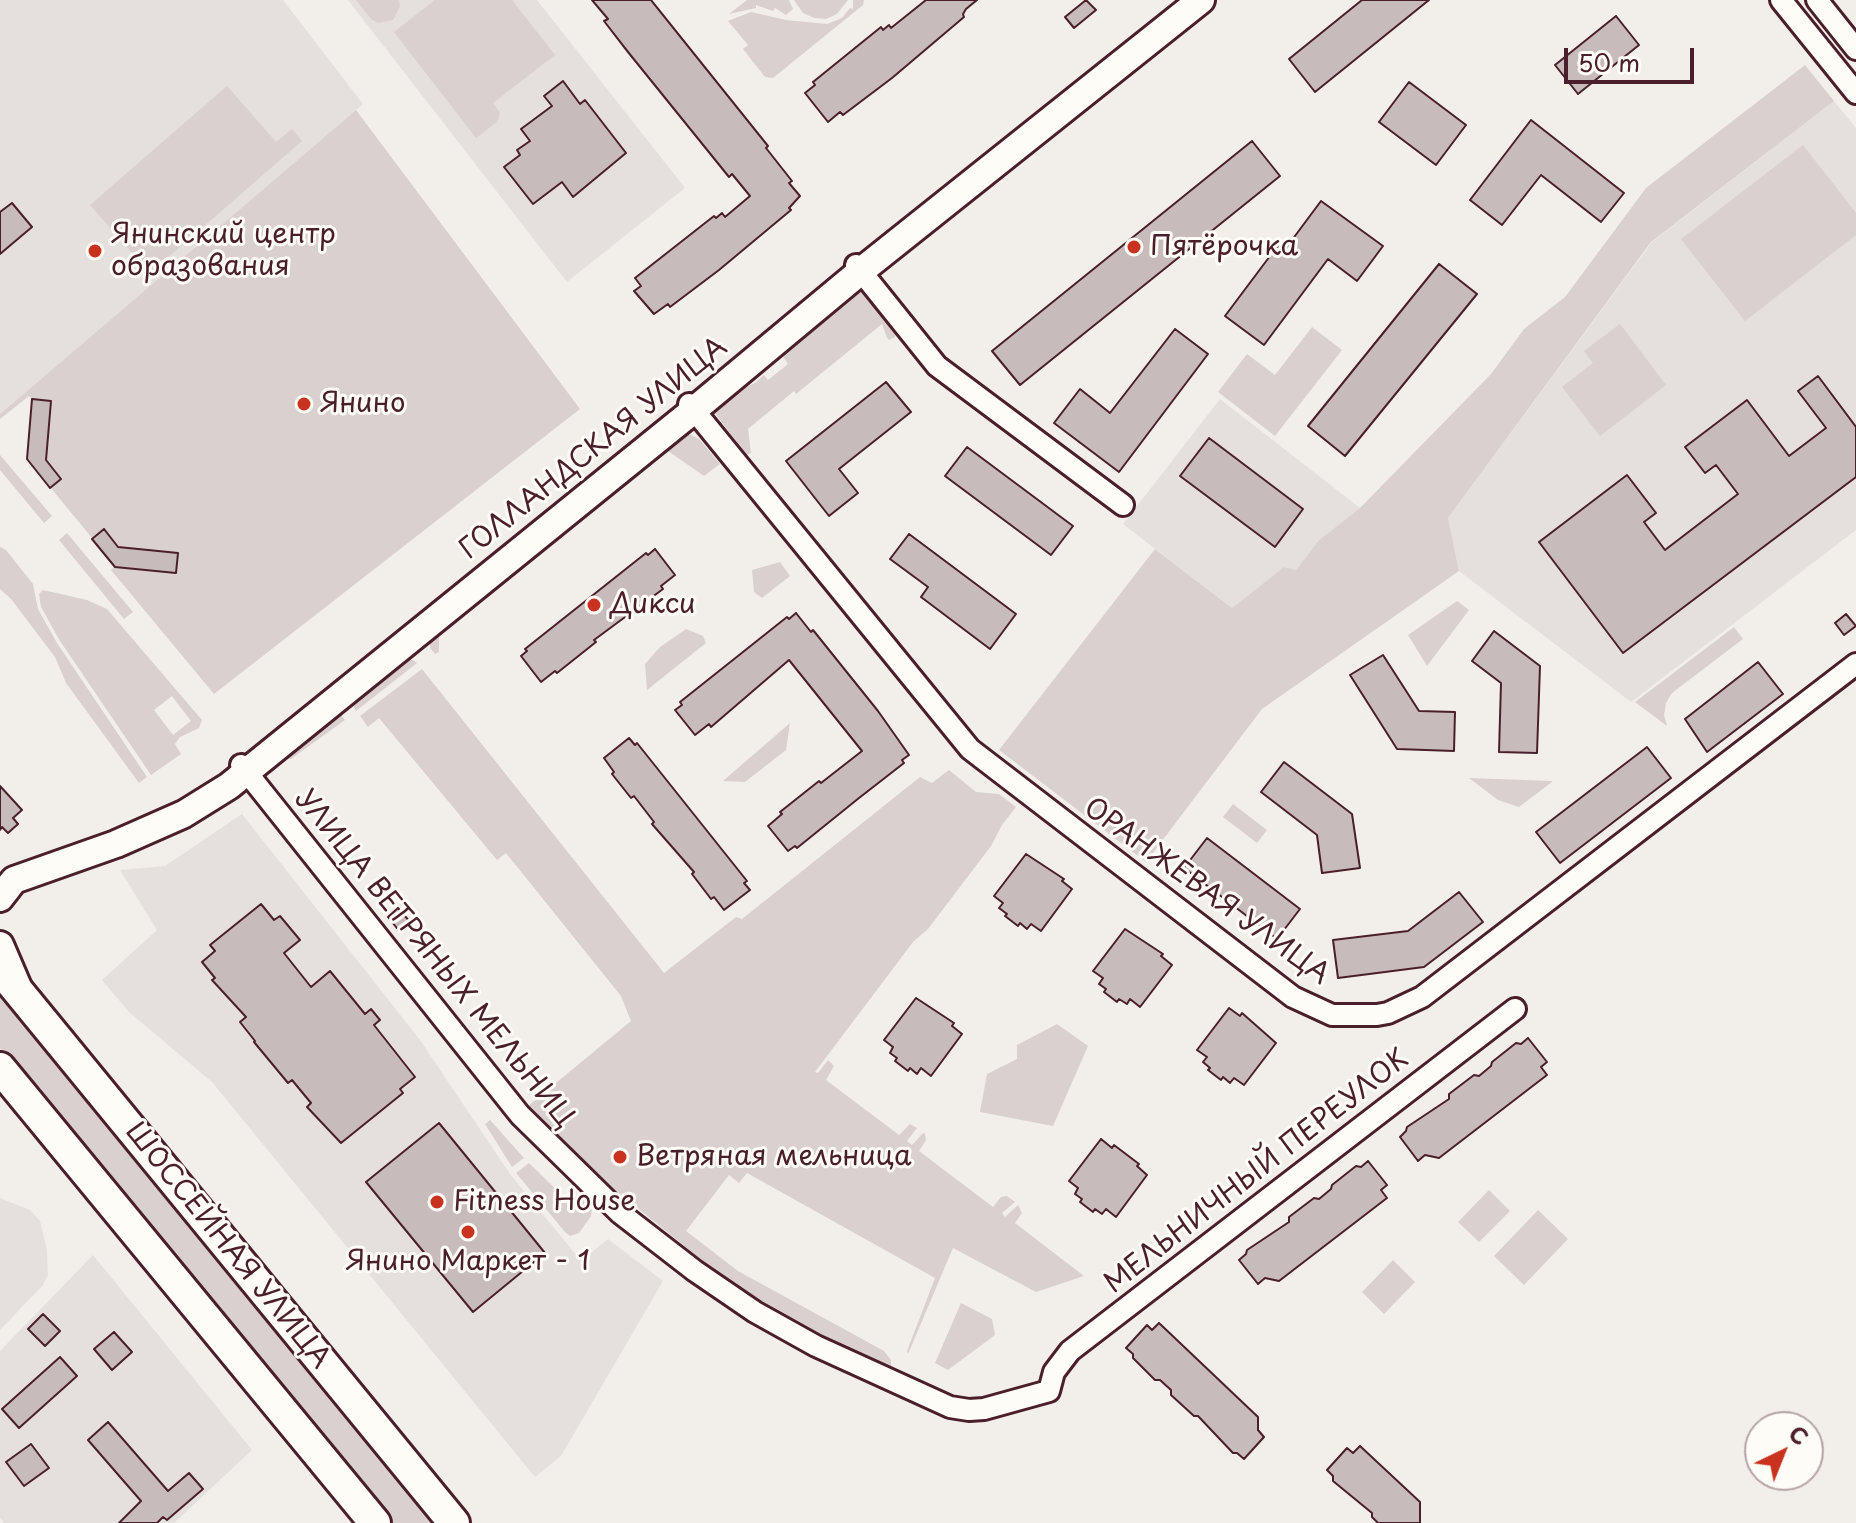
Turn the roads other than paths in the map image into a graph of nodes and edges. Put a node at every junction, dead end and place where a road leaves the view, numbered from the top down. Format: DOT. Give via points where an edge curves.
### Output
graph roads {
  1 [pos="1185,0"];
  2 [pos="1201,0"];
  3 [pos="1781,0"];
  4 [pos="1817,0"];
  5 [pos="1839,28"];
  6 [pos="1818,45"];
  7 [pos="1856,49"];
  8 [pos="1856,93"];
  9 [pos="858,268"];
  10 [pos="692,407"];
  11 [pos="1123,505"];
  12 [pos="1856,664"];
  13 [pos="243,769"];
  14 [pos="0,871"];
  15 [pos="0,898"];
  16 [pos="0,945"];
  17 [pos="0,969"];
  18 [pos="23,997"];
  19 [pos="1515,1009"];
  20 [pos="0,1068"];
  21 [pos="0,1094"];
  22 [pos="47,1125"];
  23 [pos="1049,1391"];
  24 [pos="375,1523"];
  25 [pos="454,1523"];
  1 -- 9 [label="street, ГОЛЛАНДСКАЯ УЛИЦА"];
  2 -- 9 [label="street, ГОЛЛАНДСКАЯ УЛИЦА"];
  3 -- 6 [label="street"];
  4 -- 5 [label="street"];
  5 -- 6 [label="street"];
  5 -- 7 [label="street"];
  6 -- 8 [label="street"];
  9 -- 10 [label="street, ГОЛЛАНДСКАЯ УЛИЦА"];
  9 -- 11 [label="street" via="937,366"];
  10 -- 12 [label="street, ОРАНЖЕВАЯ УЛИЦА" via="970,749 1293,997 1332,1015 1377,1015 1422,997"];
  10 -- 13 [label="street, ГОЛЛАНДСКАЯ УЛИЦА"];
  13 -- 14 [label="street, ГОЛЛАНДСКАЯ УЛИЦА" via="111,836"];
  13 -- 15 [label="street, ГОЛЛАНДСКАЯ УЛИЦА" via="184,814 14,880"];
  13 -- 23 [label="street, УЛИЦА ВЕТРЯНЫХ МЕЛЬНИЦ" via="520,1115 651,1239 803,1339 950,1407 984,1409"];
  16 -- 18 [label="street"];
  17 -- 18 [label="main road, ШОССЕЙНАЯ УЛИЦА"];
  18 -- 25 [label="main road, ШОССЕЙНАЯ УЛИЦА"];
  19 -- 23 [label="street, МЕЛЬНИЧНЫЙ ПЕРЕУЛОК" via="1070,1351 1054,1372"];
  20 -- 22 [label="main road"];
  21 -- 22 [label="street"];
  22 -- 24 [label="main road"];
}
